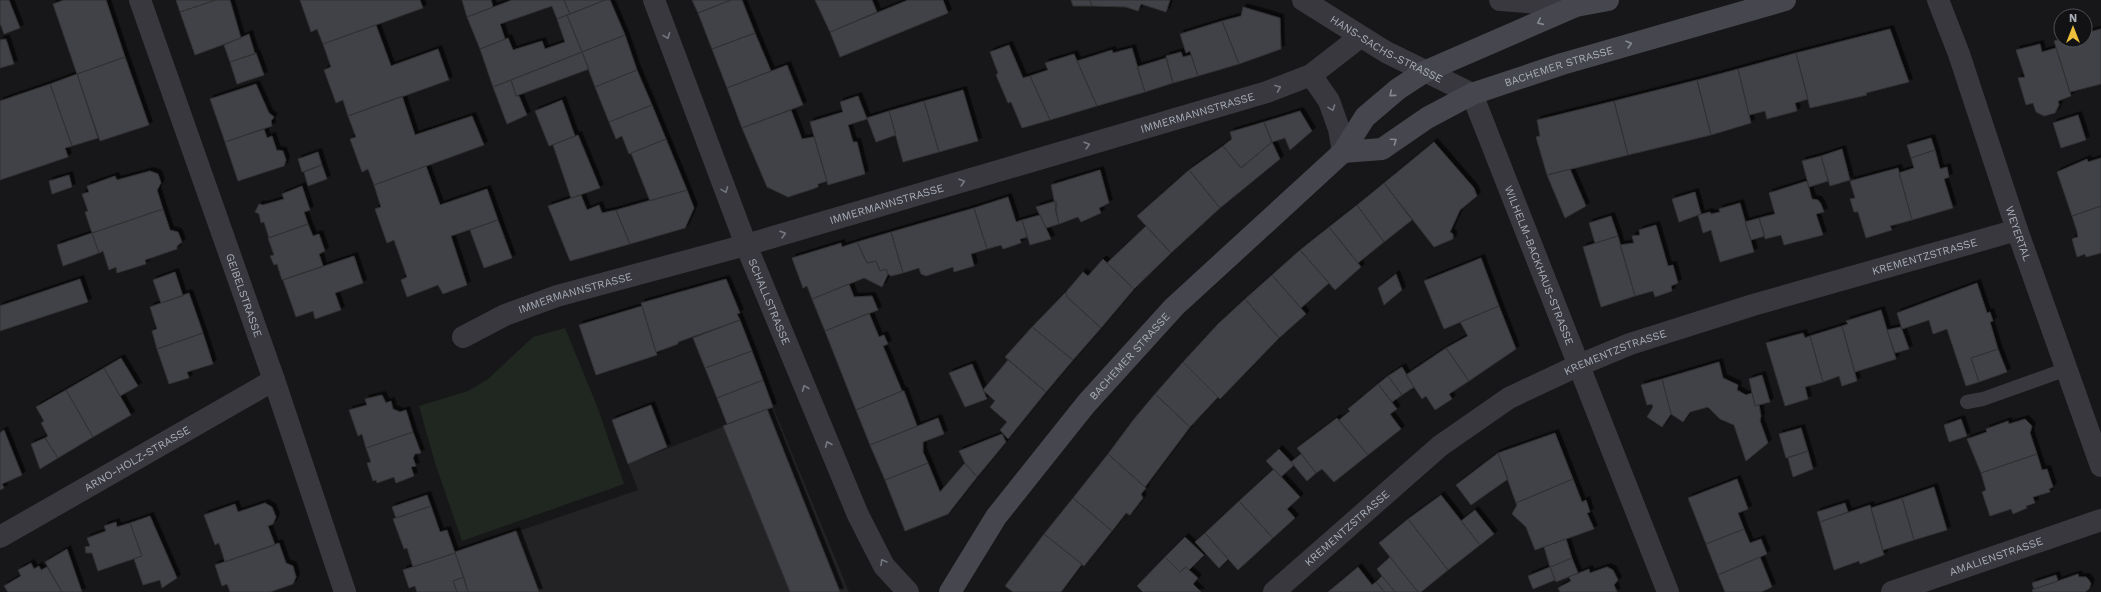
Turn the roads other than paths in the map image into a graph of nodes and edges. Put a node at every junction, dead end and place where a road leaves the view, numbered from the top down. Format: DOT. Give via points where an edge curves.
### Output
graph roads {
  1 [pos="140,0"];
  2 [pos="654,0"];
  3 [pos="1303,0"];
  4 [pos="1500,0"];
  5 [pos="1608,0"];
  6 [pos="1784,0"];
  7 [pos="1938,0"];
  8 [pos="1576,6"];
  9 [pos="1360,37"];
  10 [pos="1424,72"];
  11 [pos="1311,75"];
  12 [pos="1472,94"];
  13 [pos="1343,152"];
  14 [pos="2018,230"];
  15 [pos="746,245"];
  16 [pos="463,337"];
  17 [pos="1578,366"];
  18 [pos="2067,369"];
  19 [pos="274,380"];
  20 [pos="1967,402"];
  21 [pos="2101,466"];
  22 [pos="2101,520"];
  23 [pos="0,537"];
  24 [pos="345,592"];
  25 [pos="908,592"];
  26 [pos="950,592"];
  27 [pos="1274,592"];
  28 [pos="1668,592"];
  29 [pos="1892,592"];
  1 -- 19 [label="street, GEIBELSTRASSE"];
  2 -- 15 [label="street, SCHALLSTRASSE, one-way"];
  3 -- 9 [label="street, HANS-SACHS-STRASSE"];
  4 -- 8 [label="street"];
  5 -- 8 [label="main road, BACHEMER STRASSE"];
  12 -- 6 [label="main road, BACHEMER STRASSE, one-way" via="1562,64"];
  7 -- 14 [label="street, WEYERTAL" via="1959,54"];
  8 -- 10 [label="main road, BACHEMER STRASSE, one-way"];
  9 -- 10 [label="street, HANS-SACHS-STRASSE"];
  9 -- 11 [label="street, IMMERMANNSTRASSE"];
  10 -- 12 [label="street, HANS-SACHS-STRASSE"];
  10 -- 13 [label="main road, BACHEMER STRASSE, one-way" via="1398,89 1365,117"];
  11 -- 13 [label="street, one-way" via="1329,101 1339,129"];
  15 -- 11 [label="street, IMMERMANNSTRASSE, one-way" via="1267,92"];
  13 -- 12 [label="main road, BACHEMER STRASSE, one-way" via="1382,149 1427,118"];
  12 -- 17 [label="street, WILHELM-BACKHAUS-STRASSE"];
  13 -- 26 [label="main road, BACHEMER STRASSE" via="1174,307 1092,398 996,517"];
  14 -- 17 [label="street, KREMENTZSTRASSE" via="1753,305 1630,344"];
  14 -- 18 [label="street, WEYERTAL"];
  15 -- 16 [label="street, IMMERMANNSTRASSE" via="557,296 505,315"];
  25 -- 15 [label="street, SCHALLSTRASSE, one-way" via="884,566 858,516"];
  17 -- 27 [label="street, KREMENTZSTRASSE" via="1509,398 1440,446"];
  17 -- 28 [label="street, WILHELM-BACKHAUS-STRASSE"];
  18 -- 20 [label="lane" via="1983,400"];
  18 -- 21 [label="street, WEYERTAL"];
  19 -- 23 [label="street, ARNO-HOLZ-STRASSE"];
  19 -- 24 [label="street, GEIBELSTRASSE"];
  22 -- 29 [label="street, AMALIENSTRASSE"];
}
